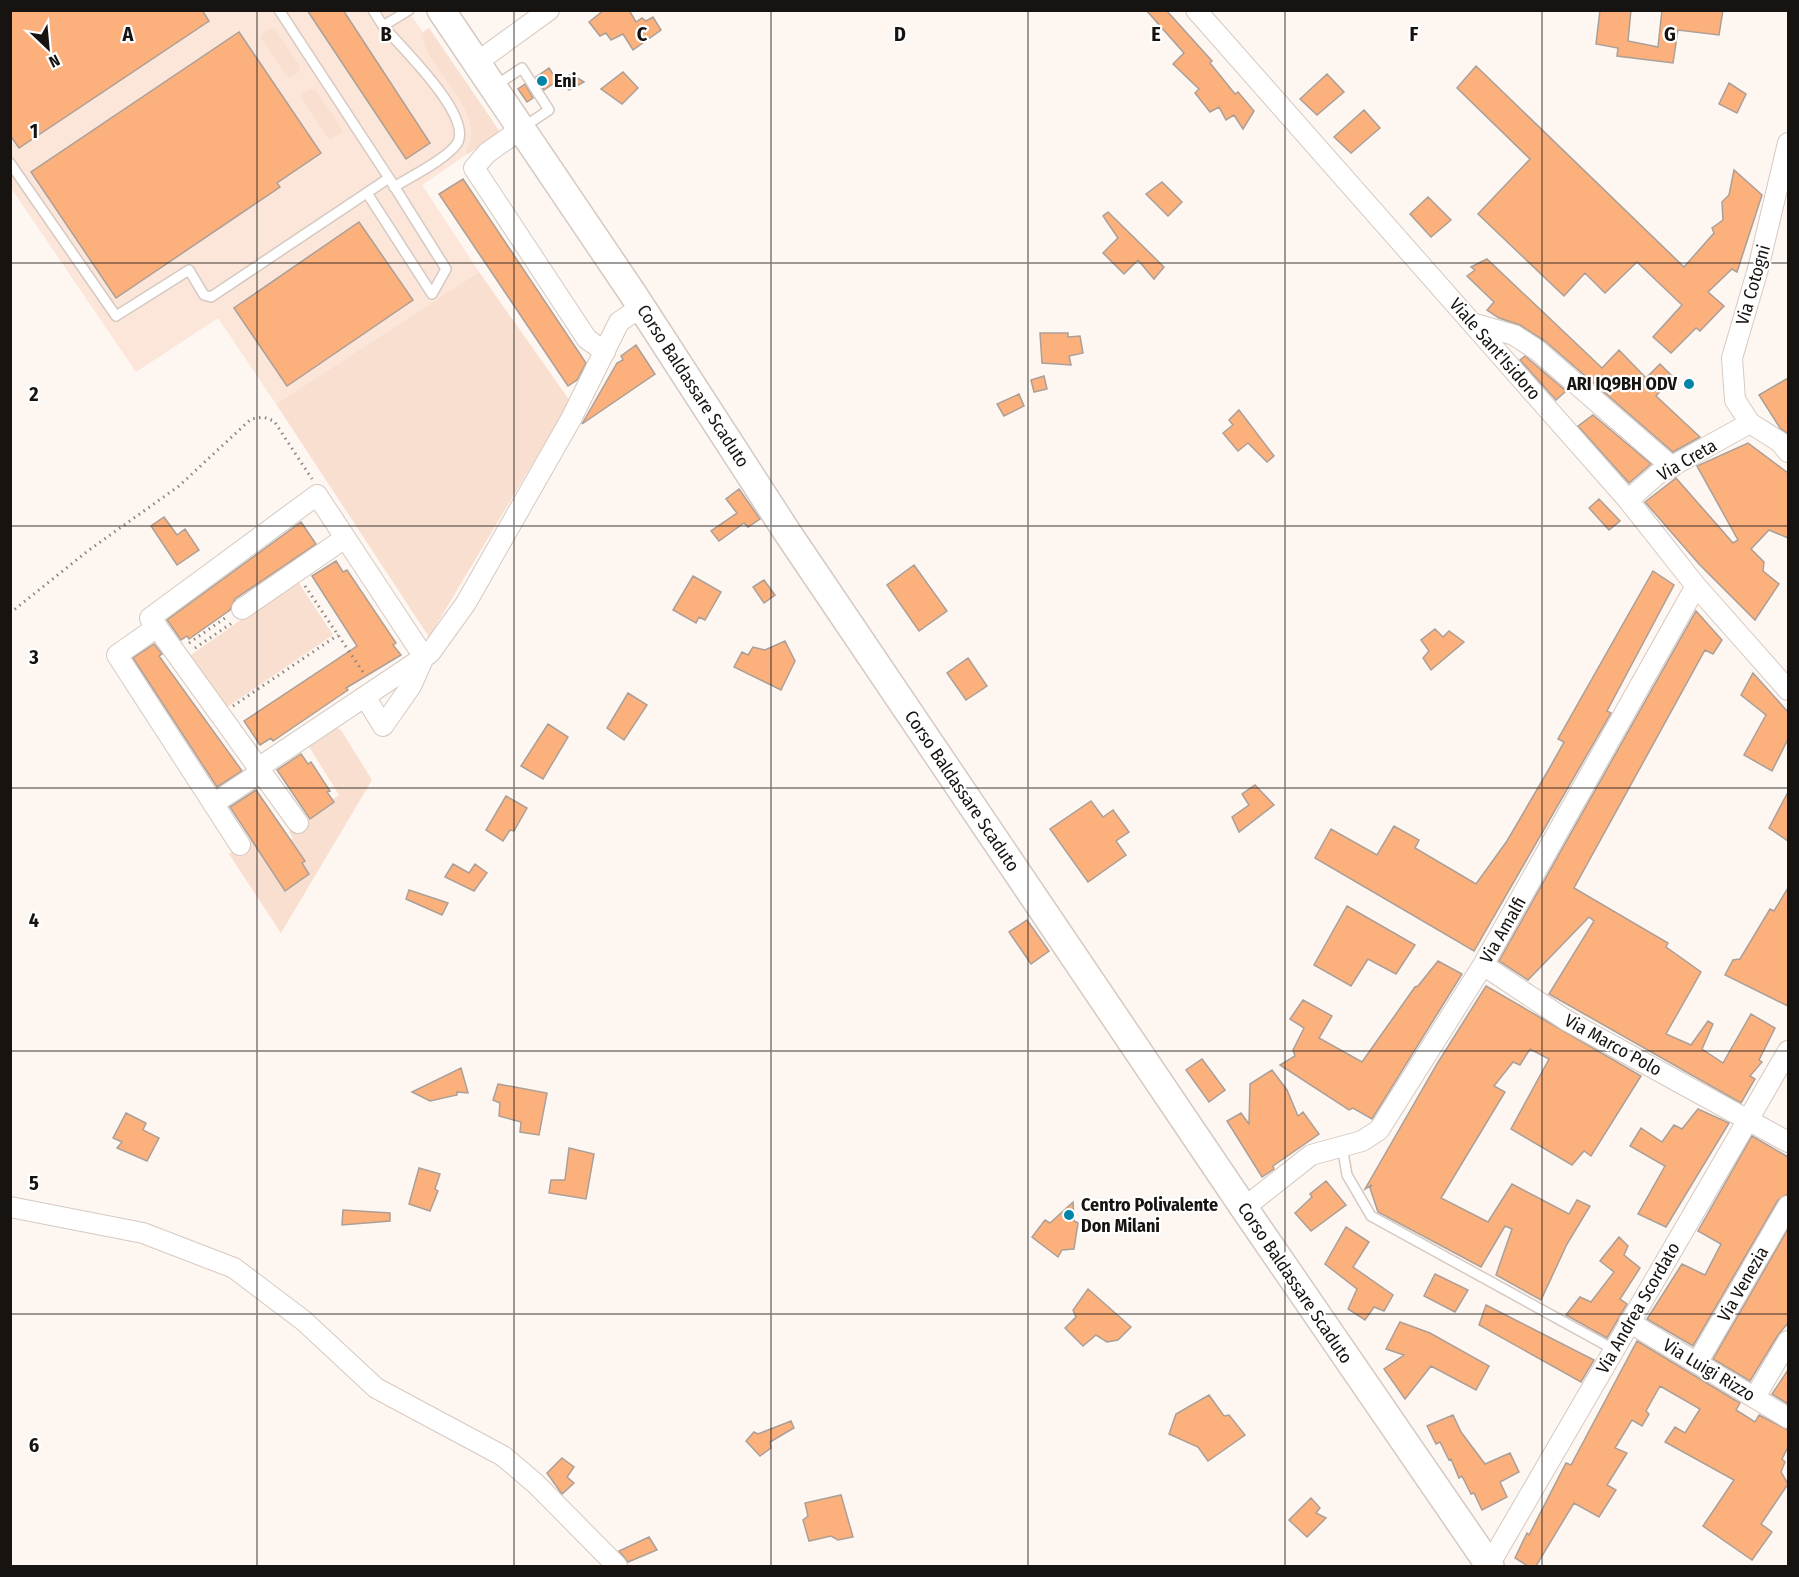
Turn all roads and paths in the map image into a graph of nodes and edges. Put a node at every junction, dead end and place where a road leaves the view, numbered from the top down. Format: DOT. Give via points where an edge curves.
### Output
graph roads {
  1 [pos="279,10"];
  2 [pos="373,10"];
  3 [pos="409,10"];
  4 [pos="441,10"];
  5 [pos="549,10"];
  6 [pos="1196,10"];
  7 [pos="383,26"];
  8 [pos="477,63"];
  9 [pos="521,129"];
  10 [pos="1788,143"];
  11 [pos="10,163"];
  12 [pos="389,178"];
  13 [pos="394,187"];
  14 [pos="367,193"];
  15 [pos="641,307"];
  16 [pos="1472,322"];
  17 [pos="605,352"];
  18 [pos="1750,423"];
  19 [pos="1786,445"];
  20 [pos="1672,467"];
  21 [pos="316,495"];
  22 [pos="1628,500"];
  23 [pos="345,538"];
  24 [pos="296,572"];
  25 [pos="1696,586"];
  26 [pos="10,613"];
  27 [pos="236,615"];
  28 [pos="157,627"];
  29 [pos="338,635"];
  30 [pos="198,637"];
  31 [pos="424,657"];
  32 [pos="180,659"];
  33 [pos="366,675"];
  34 [pos="1786,683"];
  35 [pos="366,698"];
  36 [pos="219,715"];
  37 [pos="260,770"];
  38 [pos="213,804"];
  39 [pos="298,823"];
  40 [pos="240,845"];
  41 [pos="1483,965"];
  42 [pos="1788,1051"];
  43 [pos="1748,1119"];
  44 [pos="1788,1142"];
  45 [pos="1342,1146"];
  46 [pos="1788,1206"];
  47 [pos="10,1207"];
  48 [pos="1244,1209"];
  49 [pos="1629,1322"];
  50 [pos="1788,1341"];
  51 [pos="1613,1349"];
  52 [pos="1697,1363"];
  53 [pos="1755,1397"];
  54 [pos="1788,1418"];
  55 [pos="617,1566"];
  56 [pos="1490,1566"];
  1 -- 12 [label="lane"];
  2 -- 7 [label="lane"];
  3 -- 7 [label="lane"];
  4 -- 8 [label="street, Corso Baldassare Scaduto"];
  5 -- 8 [label="street"];
  6 -- 16 [label="street, Viale Sant'Isidoro"];
  7 -- 13 [label="lane" via="430,79 457,118 460,130 448,153"];
  8 -- 9 [label="street, Corso Baldassare Scaduto"];
  9 -- 15 [label="street, Corso Baldassare Scaduto"];
  9 -- 17 [label="street" via="487,153 474,168 587,339"];
  10 -- 18 [label="street, Via Cotogni" via="1732,358 1735,400"];
  11 -- 14 [label="lane" via="116,316 189,270 204,295 211,297"];
  12 -- 13 [label="lane"];
  12 -- 14 [label="lane"];
  13 -- 14 [label="lane" via="447,269 432,294"];
  15 -- 17 [label="street" via="619,322"];
  15 -- 48 [label="street, Corso Baldassare Scaduto" via="787,532"];
  16 -- 20 [label="street" via="1514,335 1537,350"];
  16 -- 22 [label="street, Viale Sant'Isidoro"];
  17 -- 31 [label="street" via="466,603"];
  18 -- 19 [label="street"];
  18 -- 20 [label="street, Via Creta"];
  20 -- 22 [label="street, Via Creta"];
  21 -- 23 [label="street"];
  21 -- 26 [label="path" via="316,486 274,421 263,417 251,419 179,486 89,549"];
  21 -- 28 [label="street" via="150,618"];
  22 -- 25 [label="street, Viale Sant'Isidoro"];
  23 -- 24 [label="street"];
  23 -- 31 [label="street"];
  24 -- 27 [label="street"];
  24 -- 29 [label="path"];
  25 -- 34 [label="street, Viale Sant'Isidoro"];
  25 -- 41 [label="street, Via Amalfi"];
  27 -- 30 [label="path"];
  27 -- 32 [label="path"];
  28 -- 32 [label="street"];
  28 -- 38 [label="street" via="117,655"];
  29 -- 33 [label="path"];
  29 -- 36 [label="path"];
  31 -- 35 [label="street"];
  31 -- 35 [label="street" via="411,686 383,726"];
  32 -- 36 [label="street"];
  35 -- 37 [label="street"];
  36 -- 37 [label="street"];
  37 -- 38 [label="street"];
  37 -- 39 [label="street"];
  38 -- 40 [label="street"];
  41 -- 43 [label="street, Via Marco Polo" via="1566,1020"];
  41 -- 45 [label="street, Via Amalfi" via="1379,1130 1362,1141"];
  42 -- 43 [label="street, Via Andrea Scordato"];
  43 -- 44 [label="street, Via Marco Polo"];
  43 -- 49 [label="street, Via Andrea Scordato"];
  45 -- 48 [label="street, Via Amalfi" via="1311,1155"];
  45 -- 51 [label="lane" via="1347,1174 1371,1216"];
  46 -- 52 [label="street, Via Venezia"];
  47 -- 55 [label="street" via="144,1233 234,1268 304,1321 376,1388 503,1456"];
  48 -- 56 [label="street, Corso Baldassare Scaduto"];
  49 -- 51 [label="street, Via Andrea Scordato"];
  49 -- 52 [label="street, Via Luigi Rizzo"];
  50 -- 53 [label="street"];
  51 -- 56 [label="street, Via Andrea Scordato"];
  52 -- 53 [label="street, Via Luigi Rizzo"];
  53 -- 54 [label="street, Via Luigi Rizzo"];
}
